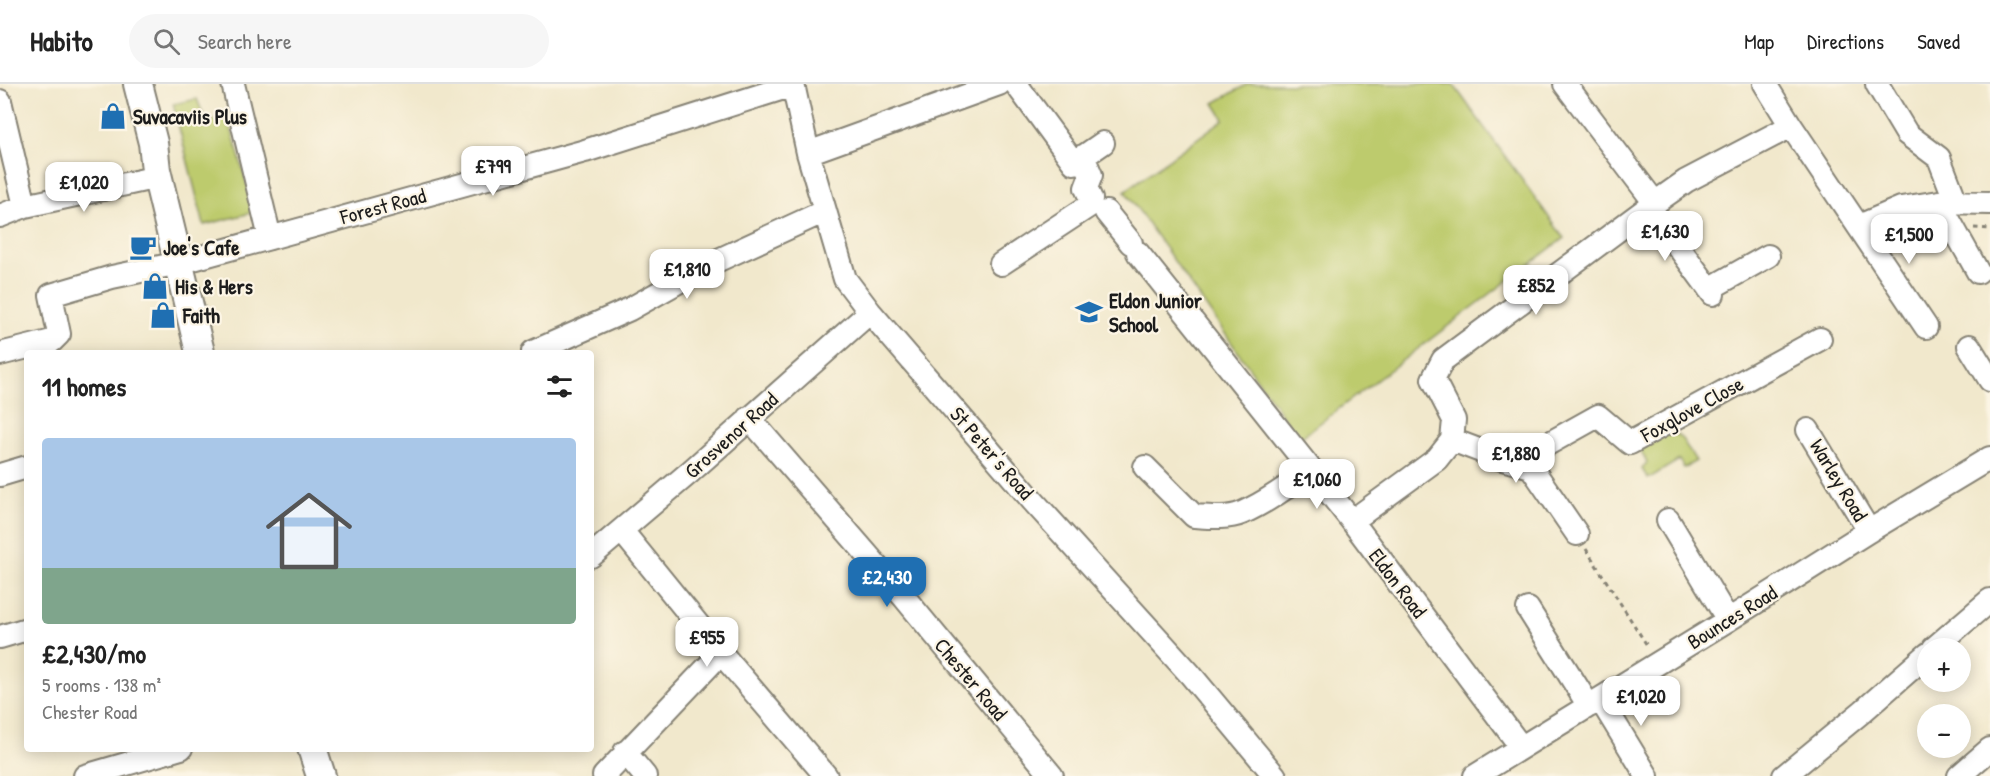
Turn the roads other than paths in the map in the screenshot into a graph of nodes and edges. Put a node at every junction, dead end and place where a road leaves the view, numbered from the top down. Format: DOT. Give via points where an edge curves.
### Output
graph roads {
  1 [pos="138,84"];
  2 [pos="233,84"];
  3 [pos="793,84"];
  4 [pos="999,84"];
  5 [pos="1016,84"];
  6 [pos="1565,84"];
  7 [pos="1764,84"];
  8 [pos="1878,84"];
  9 [pos="0,101"];
  10 [pos="1791,126"];
  11 [pos="1102,143"];
  12 [pos="808,153"];
  13 [pos="1083,156"];
  14 [pos="158,177"];
  15 [pos="1948,202"];
  16 [pos="1990,203"];
  17 [pos="1652,205"];
  18 [pos="25,206"];
  19 [pos="825,211"];
  20 [pos="1106,212"];
  21 [pos="0,216"];
  22 [pos="1859,226"];
  23 [pos="270,238"];
  24 [pos="1768,256"];
  25 [pos="179,263"];
  26 [pos="1001,264"];
  27 [pos="1978,272"];
  28 [pos="870,312"];
  29 [pos="1926,327"];
  30 [pos="1820,339"];
  31 [pos="1969,346"];
  32 [pos="200,350"];
  33 [pos="538,350"];
  34 [pos="0,354"];
  35 [pos="1990,380"];
  36 [pos="749,418"];
  37 [pos="1808,430"];
  38 [pos="1452,440"];
  39 [pos="1990,458"];
  40 [pos="1502,459"];
  41 [pos="1145,467"];
  42 [pos="24,468"];
  43 [pos="1310,469"];
  44 [pos="0,475"];
  45 [pos="1668,520"];
  46 [pos="1352,521"];
  47 [pos="622,531"];
  48 [pos="1869,531"];
  49 [pos="1577,534"];
  50 [pos="594,554"];
  51 [pos="1990,600"];
  52 [pos="1528,609"];
  53 [pos="1728,620"];
  54 [pos="24,630"];
  55 [pos="0,637"];
  56 [pos="1946,638"];
  57 [pos="721,653"];
  58 [pos="1917,664"];
  59 [pos="1595,703"];
  60 [pos="1521,747"];
  61 [pos="1990,749"];
  62 [pos="167,752"];
  63 [pos="313,752"];
  64 [pos="625,752"];
  65 [pos="85,776"];
  66 [pos="321,776"];
  67 [pos="604,776"];
  68 [pos="645,776"];
  69 [pos="826,776"];
  70 [pos="1052,776"];
  71 [pos="1275,776"];
  72 [pos="1475,776"];
  73 [pos="1647,776"];
  74 [pos="1784,776"];
  75 [pos="1959,776"];
  1 -- 14 [label="main road"];
  2 -- 23 [label="street"];
  3 -- 12 [label="street, St Peter's Road"];
  3 -- 23 [label="street, Forest Road" via="585,151"];
  4 -- 12 [label="street"];
  5 -- 13 [label="street" via="1074,163"];
  6 -- 17 [label="street"];
  7 -- 10 [label="street"];
  8 -- 15 [label="street" via="1907,134 1939,158"];
  9 -- 18 [label="street"];
  10 -- 17 [label="street" via="1686,181"];
  10 -- 22 [label="street"];
  11 -- 13 [label="street"];
  12 -- 19 [label="street, St Peter's Road"];
  13 -- 26 [label="street" via="1091,175 1086,189 1091,199 1089,206"];
  14 -- 18 [label="street"];
  14 -- 25 [label="main road"];
  15 -- 16 [label="street"];
  15 -- 22 [label="street" via="1901,208"];
  15 -- 27 [label="street"];
  17 -- 24 [label="street" via="1711,292"];
  17 -- 38 [label="street" via="1443,360 1433,379 1454,420"];
  18 -- 21 [label="street"];
  19 -- 28 [label="street, St Peter's Road" via="845,279"];
  19 -- 33 [label="street" via="712,263 630,309"];
  20 -- 43 [label="street, Eldon Road"];
  22 -- 29 [label="street"];
  23 -- 25 [label="street, Forest Road"];
  25 -- 32 [label="main road"];
  25 -- 34 [label="street, Forest Road" via="51,295 59,334 52,340"];
  28 -- 36 [label="street, Grosvenor Road"];
  28 -- 71 [label="street, St Peter's Road" via="1033,501 1190,674"];
  30 -- 40 [label="street, Foxglove Close" via="1630,443 1598,417 1546,445"];
  31 -- 35 [label="street"];
  36 -- 47 [label="street, Grosvenor Road"];
  36 -- 70 [label="street, Chester Road"];
  37 -- 48 [label="street, Warley Road"];
  38 -- 40 [label="street"];
  38 -- 46 [label="street" via="1437,459"];
  39 -- 48 [label="street, Bounces Road"];
  40 -- 49 [label="street" via="1531,467"];
  41 -- 43 [label="street" via="1194,516 1217,517 1241,514 1293,484"];
  42 -- 44 [label="street"];
  43 -- 46 [label="street, Eldon Road"];
  45 -- 53 [label="street"];
  46 -- 60 [label="street, Eldon Road"];
  47 -- 50 [label="street, Grosvenor Road"];
  47 -- 57 [label="street"];
  48 -- 53 [label="street, Bounces Road"];
  51 -- 56 [label="street"];
  52 -- 59 [label="street"];
  53 -- 59 [label="street, Bounces Road"];
  54 -- 55 [label="street"];
  57 -- 64 [label="street"];
  57 -- 69 [label="street"];
  58 -- 74 [label="street"];
  59 -- 60 [label="street, Bounces Road"];
  59 -- 73 [label="street"];
  60 -- 72 [label="street, Bounces Road"];
  61 -- 75 [label="street"];
  62 -- 65 [label="street"];
  63 -- 66 [label="main road"];
  64 -- 67 [label="street"];
  64 -- 68 [label="street"];
}
